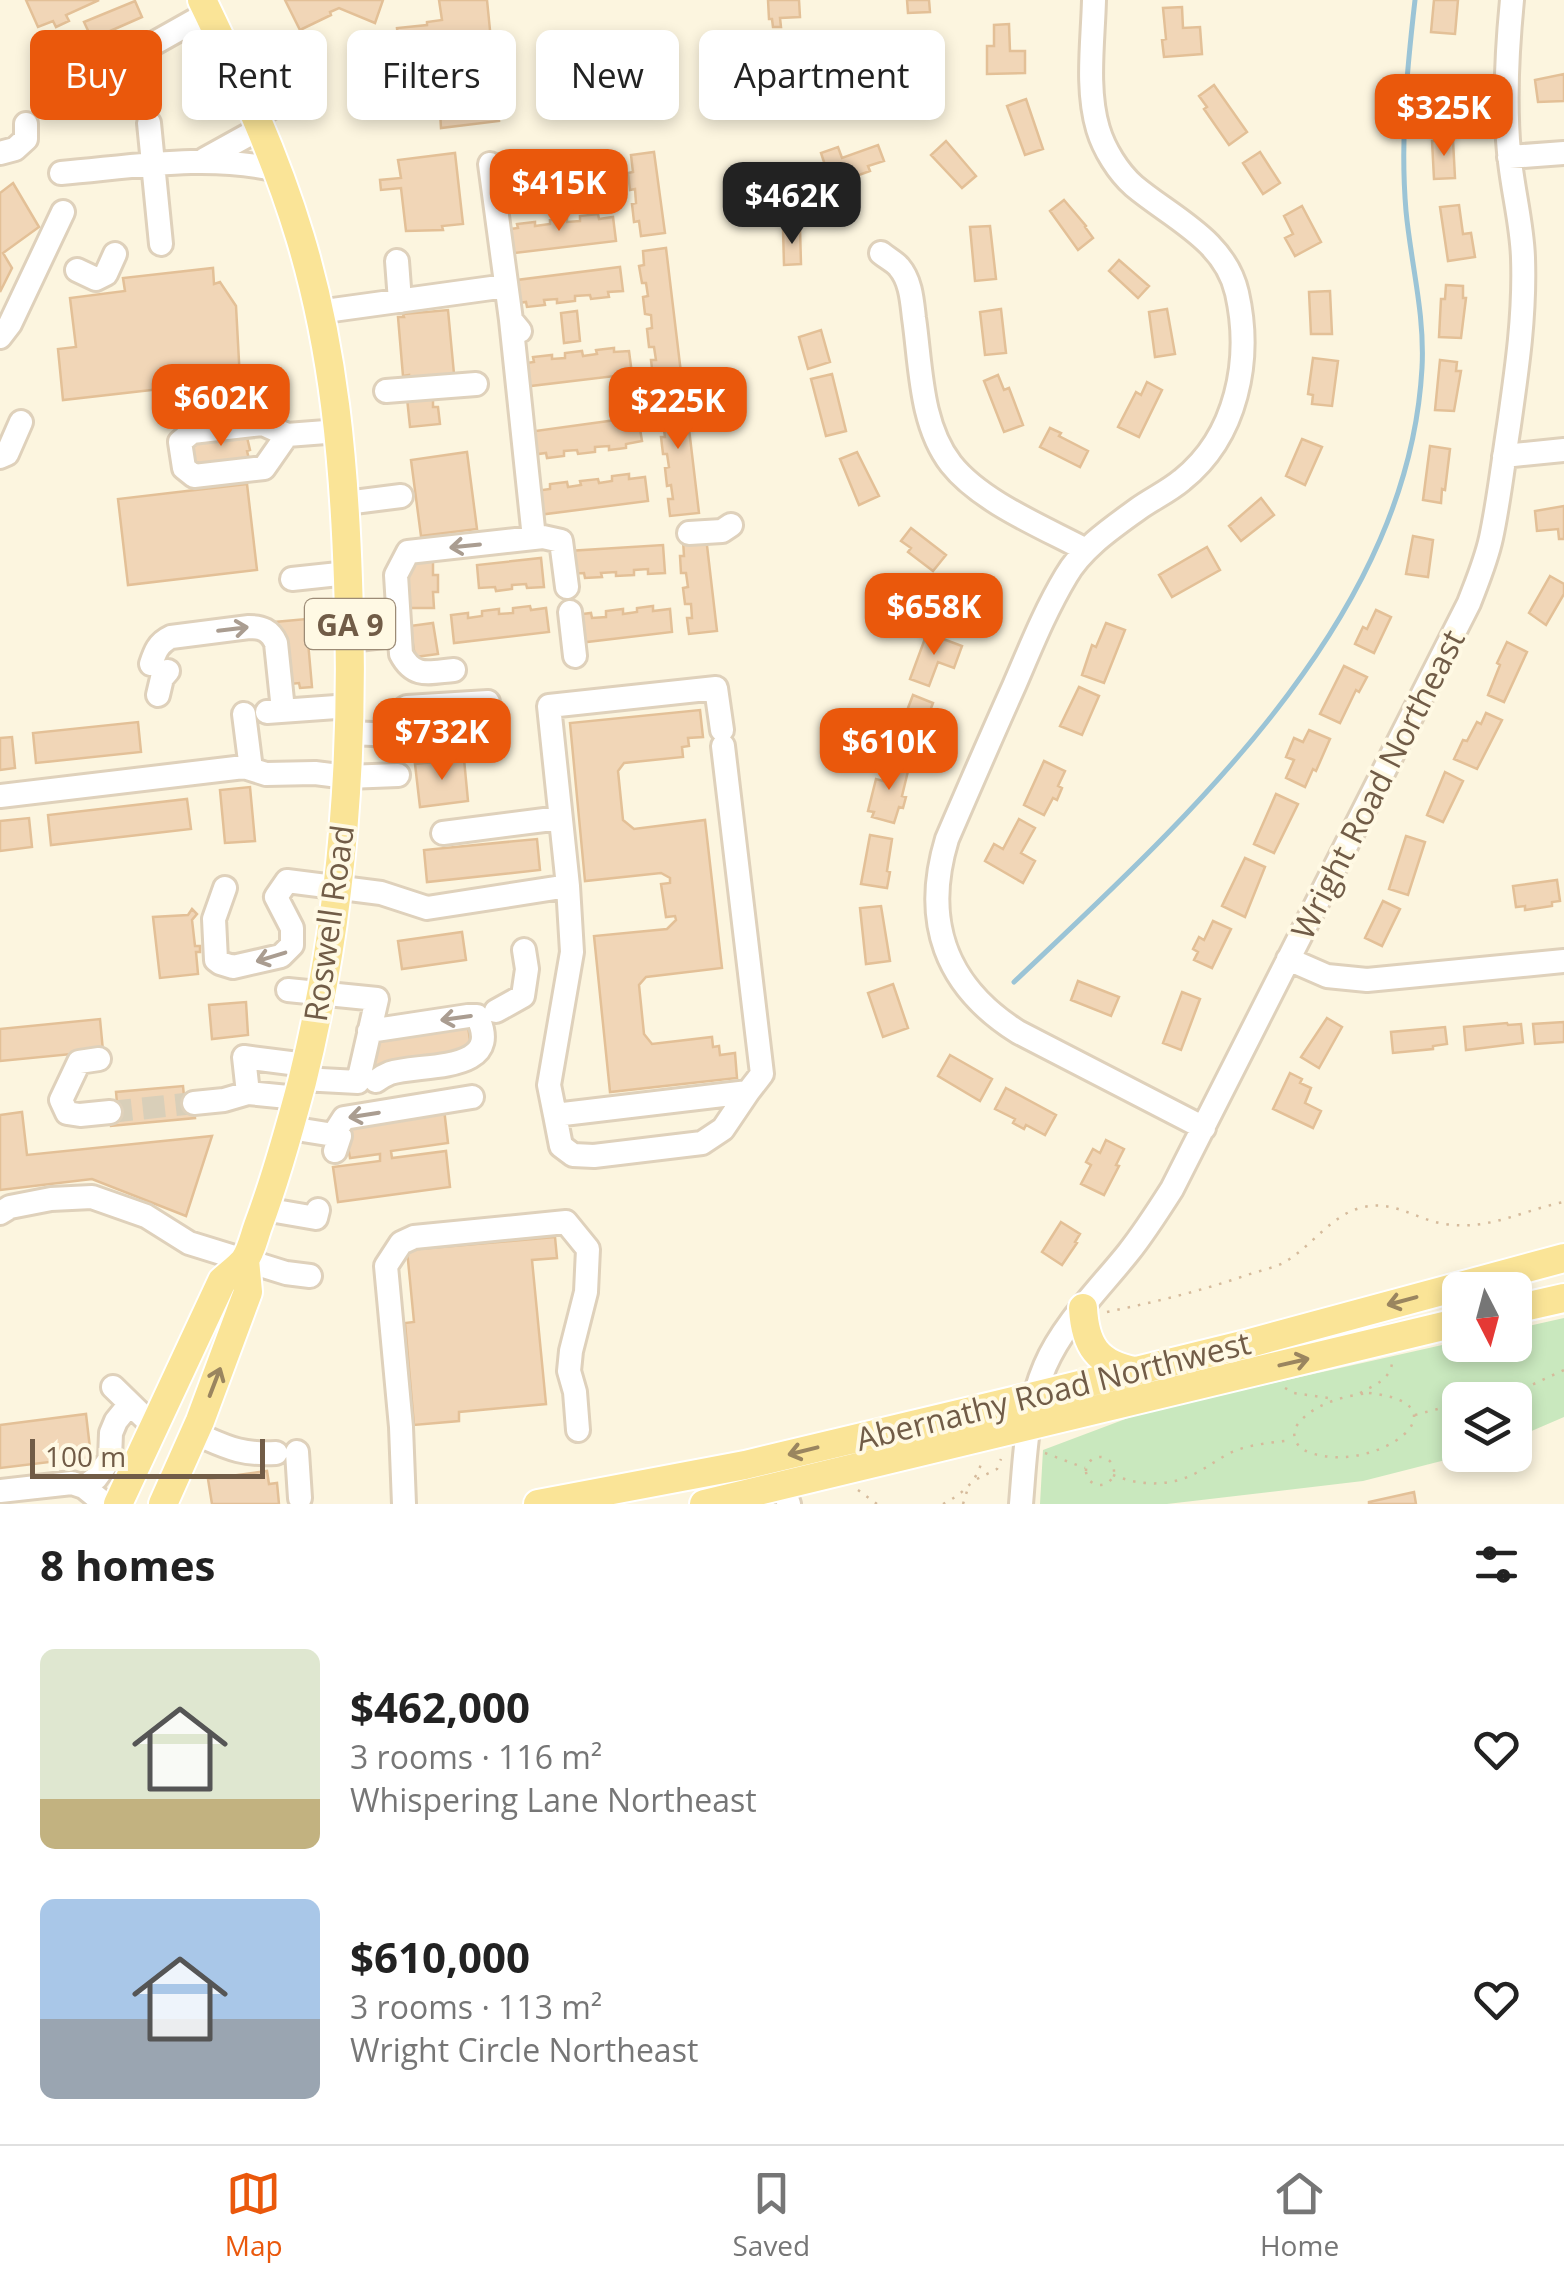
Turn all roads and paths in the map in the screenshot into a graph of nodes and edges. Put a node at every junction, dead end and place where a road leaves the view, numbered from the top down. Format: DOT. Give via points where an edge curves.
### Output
graph roads {
  1 [pos="1094,0"];
  2 [pos="1512,0"];
  3 [pos="205,7"];
  4 [pos="216,30"];
  5 [pos="162,37"];
  6 [pos="262,120"];
  7 [pos="259,122"];
  8 [pos="149,123"];
  9 [pos="26,124"];
  10 [pos="0,153"];
  11 [pos="1564,153"];
  12 [pos="1510,158"];
  13 [pos="202,161"];
  14 [pos="490,164"];
  15 [pos="154,165"];
  16 [pos="278,170"];
  17 [pos="60,173"];
  18 [pos="63,212"];
  19 [pos="160,244"];
  20 [pos="881,253"];
  21 [pos="115,254"];
  22 [pos="397,261"];
  23 [pos="77,270"];
  24 [pos="506,286"];
  25 [pos="400,301"];
  26 [pos="318,312"];
  27 [pos="0,337"];
  28 [pos="476,384"];
  29 [pos="386,390"];
  30 [pos="21,422"];
  31 [pos="339,431"];
  32 [pos="286,435"];
  33 [pos="1564,450"];
  34 [pos="1504,456"];
  35 [pos="0,457"];
  36 [pos="401,496"];
  37 [pos="346,502"];
  38 [pos="731,525"];
  39 [pos="689,533"];
  40 [pos="534,538"];
  41 [pos="1086,550"];
  42 [pos="348,573"];
  43 [pos="292,579"];
  44 [pos="567,586"];
  45 [pos="570,612"];
  46 [pos="399,634"];
  47 [pos="350,640"];
  48 [pos="575,656"];
  49 [pos="254,659"];
  50 [pos="454,670"];
  51 [pos="281,686"];
  52 [pos="158,695"];
  53 [pos="264,712"];
  54 [pos="350,720"];
  55 [pos="396,735"];
  56 [pos="250,769"];
  57 [pos="398,775"];
  58 [pos="347,777"];
  59 [pos="0,796"];
  60 [pos="560,818"];
  61 [pos="443,834"];
  62 [pos="337,886"];
  63 [pos="568,886"];
  64 [pos="225,888"];
  65 [pos="524,950"];
  66 [pos="1288,959"];
  67 [pos="1564,961"];
  68 [pos="288,990"];
  69 [pos="320,995"];
  70 [pos="496,1011"];
  71 [pos="369,1031"];
  72 [pos="98,1059"];
  73 [pos="302,1081"];
  74 [pos="367,1082"];
  75 [pos="748,1092"];
  76 [pos="248,1093"];
  77 [pos="472,1097"];
  78 [pos="194,1103"];
  79 [pos="110,1112"];
  80 [pos="555,1115"];
  81 [pos="290,1128"];
  82 [pos="1204,1128"];
  83 [pos="1564,1202"];
  84 [pos="264,1209"];
  85 [pos="318,1210"];
  86 [pos="0,1214"];
  87 [pos="1564,1258"];
  88 [pos="244,1260"];
  89 [pos="310,1276"];
  90 [pos="1564,1298"];
  91 [pos="1532,1306"];
  92 [pos="1092,1311"];
  93 [pos="1442,1326"];
  94 [pos="1392,1356"];
  95 [pos="1564,1370"];
  96 [pos="1136,1371"];
  97 [pos="1281,1383"];
  98 [pos="1532,1385"];
  99 [pos="112,1387"];
  100 [pos="1358,1394"];
  101 [pos="1034,1396"];
  102 [pos="1337,1400"];
  103 [pos="129,1405"];
  104 [pos="1442,1408"];
  105 [pos="1414,1416"];
  106 [pos="1029,1425"];
  107 [pos="153,1426"];
  108 [pos="578,1430"];
  109 [pos="194,1433"];
  110 [pos="1294,1440"];
  111 [pos="1046,1453"];
  112 [pos="983,1454"];
  113 [pos="1001,1459"];
  114 [pos="1086,1468"];
  115 [pos="1113,1476"];
  116 [pos="849,1483"];
  117 [pos="970,1485"];
  118 [pos="84,1486"];
  119 [pos="0,1491"];
  120 [pos="786,1494"];
  121 [pos="300,1498"];
  122 [pos="633,1498"];
  123 [pos="405,1503"];
  124 [pos="104,1504"];
  125 [pos="118,1504"];
  126 [pos="163,1504"];
  127 [pos="538,1504"];
  128 [pos="704,1504"];
  129 [pos="875,1504"];
  130 [pos="943,1504"];
  131 [pos="963,1504"];
  132 [pos="1021,1504"];
  1 -- 41 [label="street" via="1098,128 1131,184 1222,258 1237,294 1242,345 1233,407 1210,452"];
  2 -- 12 [label="street, Wright Road Northeast" via="1505,106"];
  3 -- 4 [label="main road, Roswell Road / GA 9"];
  3 -- 5 [label="street"];
  6 -- 7 [label="street"];
  7 -- 13 [label="street"];
  7 -- 16 [label="main road, Roswell Road / GA 9"];
  8 -- 15 [label="street"];
  9 -- 10 [label="street" via="26,139"];
  11 -- 12 [label="street"];
  12 -- 34 [label="street, Wright Road Northeast" via="1524,294"];
  13 -- 15 [label="street"];
  13 -- 16 [label="street"];
  14 -- 24 [label="street"];
  15 -- 17 [label="street"];
  15 -- 19 [label="street"];
  16 -- 26 [label="main road, Roswell Road / GA 9"];
  18 -- 27 [label="street"];
  20 -- 41 [label="street" via="910,286 927,412 948,461 984,495"];
  21 -- 23 [label="street" via="96,279"];
  22 -- 25 [label="street"];
  24 -- 25 [label="street"];
  24 -- 40 [label="street" via="517,328"];
  25 -- 26 [label="street"];
  26 -- 31 [label="main road, Roswell Road / GA 9"];
  28 -- 29 [label="street"];
  30 -- 35 [label="street"];
  31 -- 32 [label="street"];
  31 -- 37 [label="main road, Roswell Road / GA 9"];
  33 -- 34 [label="street"];
  34 -- 66 [label="street, Wright Road Northeast" via="1490,539 1469,604"];
  36 -- 37 [label="street"];
  37 -- 42 [label="main road, Roswell Road / GA 9"];
  38 -- 39 [label="street"];
  40 -- 44 [label="street" via="562,541"];
  40 -- 46 [label="street, one-way" via="408,552 396,575"];
  41 -- 82 [label="street" via="1046,612 946,839 937,882 939,926 959,977 994,1017"];
  42 -- 43 [label="street"];
  42 -- 47 [label="main road, Roswell Road / GA 9"];
  45 -- 48 [label="street"];
  46 -- 47 [label="street"];
  46 -- 50 [label="street" via="407,664 420,673"];
  47 -- 54 [label="main road, Roswell Road / GA 9"];
  49 -- 51 [label="street" via="267,661"];
  52 -- 51 [label="street, one-way" via="156,650 162,641 249,627 272,634"];
  51 -- 53 [label="street"];
  53 -- 54 [label="street"];
  53 -- 56 [label="street"];
  54 -- 55 [label="street"];
  54 -- 58 [label="main road, Roswell Road / GA 9"];
  55 -- 55 [label="street" via="407,707 488,702 487,732 480,738 420,745"];
  56 -- 58 [label="street"];
  56 -- 59 [label="street"];
  57 -- 58 [label="street"];
  58 -- 62 [label="main road, Roswell Road / GA 9"];
  60 -- 61 [label="street"];
  60 -- 63 [label="street"];
  60 -- 75 [label="street" via="549,706 716,688 762,1074"];
  62 -- 63 [label="street" via="427,908"];
  62 -- 64 [label="street, one-way" via="288,882 276,897 292,928 292,945 281,956 232,967 216,960 213,934"];
  62 -- 69 [label="main road, Roswell Road / GA 9"];
  63 -- 80 [label="street" via="572,952 549,1085"];
  65 -- 70 [label="street" via="523,996"];
  66 -- 67 [label="street" via="1327,976 1368,980"];
  66 -- 82 [label="street, Wright Road Northeast"];
  68 -- 69 [label="street"];
  69 -- 71 [label="street" via="376,1000"];
  69 -- 73 [label="main road, Roswell Road / GA 9"];
  71 -- 74 [label="street"];
  74 -- 71 [label="street, one-way" via="470,1058 484,1037 477,1016"];
  72 -- 79 [label="street" via="79,1062 62,1100 67,1113"];
  73 -- 74 [label="street"];
  73 -- 76 [label="street"];
  73 -- 76 [label="street" via="244,1057"];
  73 -- 81 [label="main road, Roswell Road / GA 9"];
  75 -- 80 [label="street"];
  75 -- 80 [label="street" via="723,1129 684,1146 573,1155 561,1146"];
  76 -- 78 [label="street"];
  77 -- 81 [label="street, one-way" via="344,1118 334,1143"];
  81 -- 84 [label="main road, Roswell Road / GA 9"];
  82 -- 92 [label="street, Wright Road Northeast"];
  83 -- 92 [label="path" via="1474,1224 1444,1224 1381,1205 1360,1207 1284,1263 1212,1288"];
  84 -- 85 [label="street" via="316,1218"];
  84 -- 88 [label="main road, Roswell Road / GA 9"];
  86 -- 88 [label="street" via="51,1199 92,1197 146,1216 189,1243"];
  87 -- 96 [label="main road, Abernathy Road Northwest, one-way"];
  88 -- 89 [label="street"];
  88 -- 107 [label="main road, Roswell Road / GA 9" via="222,1281"];
  109 -- 88 [label="main road, Roswell Road / GA 9, one-way" via="248,1292"];
  90 -- 91 [label="main road"];
  92 -- 96 [label="main road" via="1086,1335 1096,1352 1112,1366"];
  92 -- 101 [label="street, Wright Road Northeast" via="1046,1363"];
  106 -- 93 [label="main road, Abernathy Road Northwest, one-way"];
  94 -- 100 [label="path" via="1391,1373"];
  95 -- 98 [label="path"];
  96 -- 101 [label="main road, Abernathy Road Northwest"];
  97 -- 102 [label="path" via="1294,1393"];
  99 -- 103 [label="street"];
  100 -- 102 [label="path"];
  100 -- 105 [label="path" via="1398,1398"];
  101 -- 106 [label="street, Wright Road Northeast"];
  101 -- 122 [label="main road, Abernathy Road Northwest, one-way"];
  102 -- 110 [label="path" via="1306,1414"];
  103 -- 107 [label="street"];
  103 -- 118 [label="street" via="110,1433 110,1458"];
  104 -- 105 [label="path"];
  105 -- 110 [label="path" via="1398,1442 1364,1455 1322,1456"];
  106 -- 120 [label="main road, Abernathy Road Northwest"];
  106 -- 132 [label="street, Wright Road Northeast"];
  107 -- 125 [label="main road, Roswell Road / GA 9"];
  108 -- 123 [label="street" via="569,1371 588,1249 566,1222 414,1237 401,1243 386,1266"];
  109 -- 121 [label="street" via="286,1452"];
  109 -- 126 [label="main road, Roswell Road / GA 9"];
  110 -- 115 [label="path" via="1229,1453 1171,1480 1141,1484"];
  111 -- 114 [label="path"];
  112 -- 117 [label="path"];
  113 -- 117 [label="path" via="997,1469"];
  114 -- 115 [label="path" via="1095,1485"];
  114 -- 115 [label="path" via="1102,1458 1110,1461"];
  116 -- 129 [label="path"];
  117 -- 130 [label="path"];
  117 -- 131 [label="path"];
  118 -- 119 [label="street"];
  118 -- 124 [label="street"];
  120 -- 128 [label="main road, Abernathy Road Northwest"];
  122 -- 127 [label="main road, Abernathy Road Northwest"];
}
